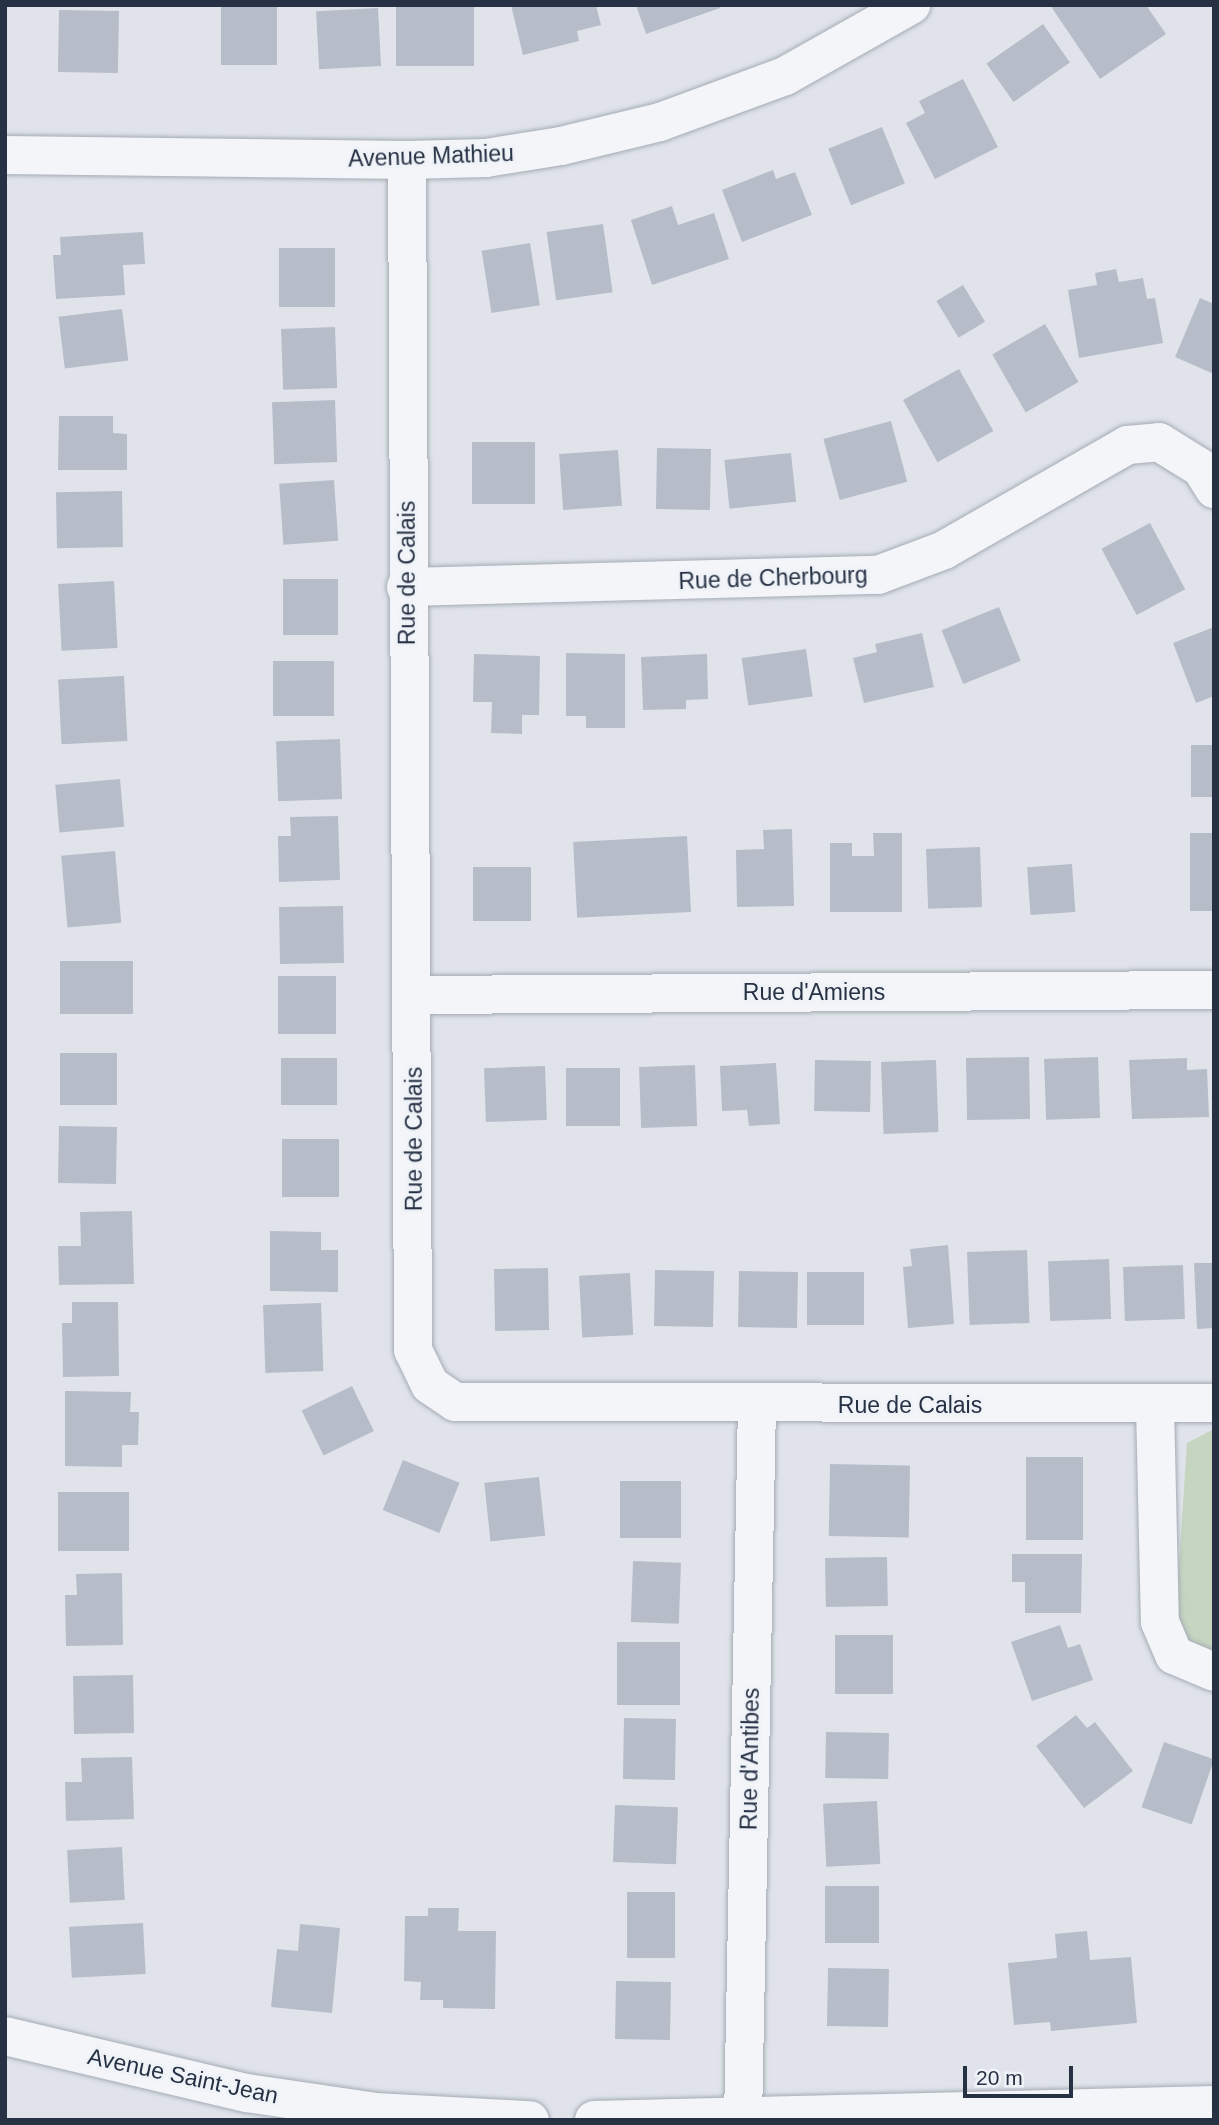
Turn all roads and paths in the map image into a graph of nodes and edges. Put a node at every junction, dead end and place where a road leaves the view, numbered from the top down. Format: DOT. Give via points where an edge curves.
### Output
graph roads {
  1 [pos="911,5"];
  2 [pos="5,155"];
  3 [pos="407,160"];
  4 [pos="1214,489"];
  5 [pos="406,587"];
  6 [pos="1214,990"];
  7 [pos="415,995"];
  8 [pos="1214,1403"];
  9 [pos="757,1404"];
  10 [pos="1155,1406"];
  11 [pos="1214,1672"];
  12 [pos="5,2036"];
  13 [pos="1214,2105"];
  14 [pos="743,2117"];
  15 [pos="530,2120"];
  16 [pos="594,2120"];
  1 -- 3 [label="street, Avenue Mathieu" via="785,76 660,122 486,158"];
  2 -- 3 [label="street, Avenue Mathieu"];
  3 -- 5 [label="street, Rue de Calais"];
  4 -- 5 [label="street, Rue de Cherbourg" via="1201,468 1159,442 1127,445 944,550 878,575"];
  5 -- 7 [label="street, Rue de Calais"];
  6 -- 7 [label="street, Rue d'Amiens"];
  7 -- 9 [label="street, Rue de Calais" via="414,1350 430,1385 455,1402"];
  8 -- 10 [label="street, Rue de Calais"];
  9 -- 10 [label="street, Rue de Calais"];
  9 -- 14 [label="street, Rue d'Antibes"];
  10 -- 11 [label="street" via="1160,1622 1174,1655"];
  12 -- 15 [label="street, Avenue Saint-Jean" via="247,2093 375,2112"];
  13 -- 14 [label="street"];
  14 -- 16 [label="street"];
}
